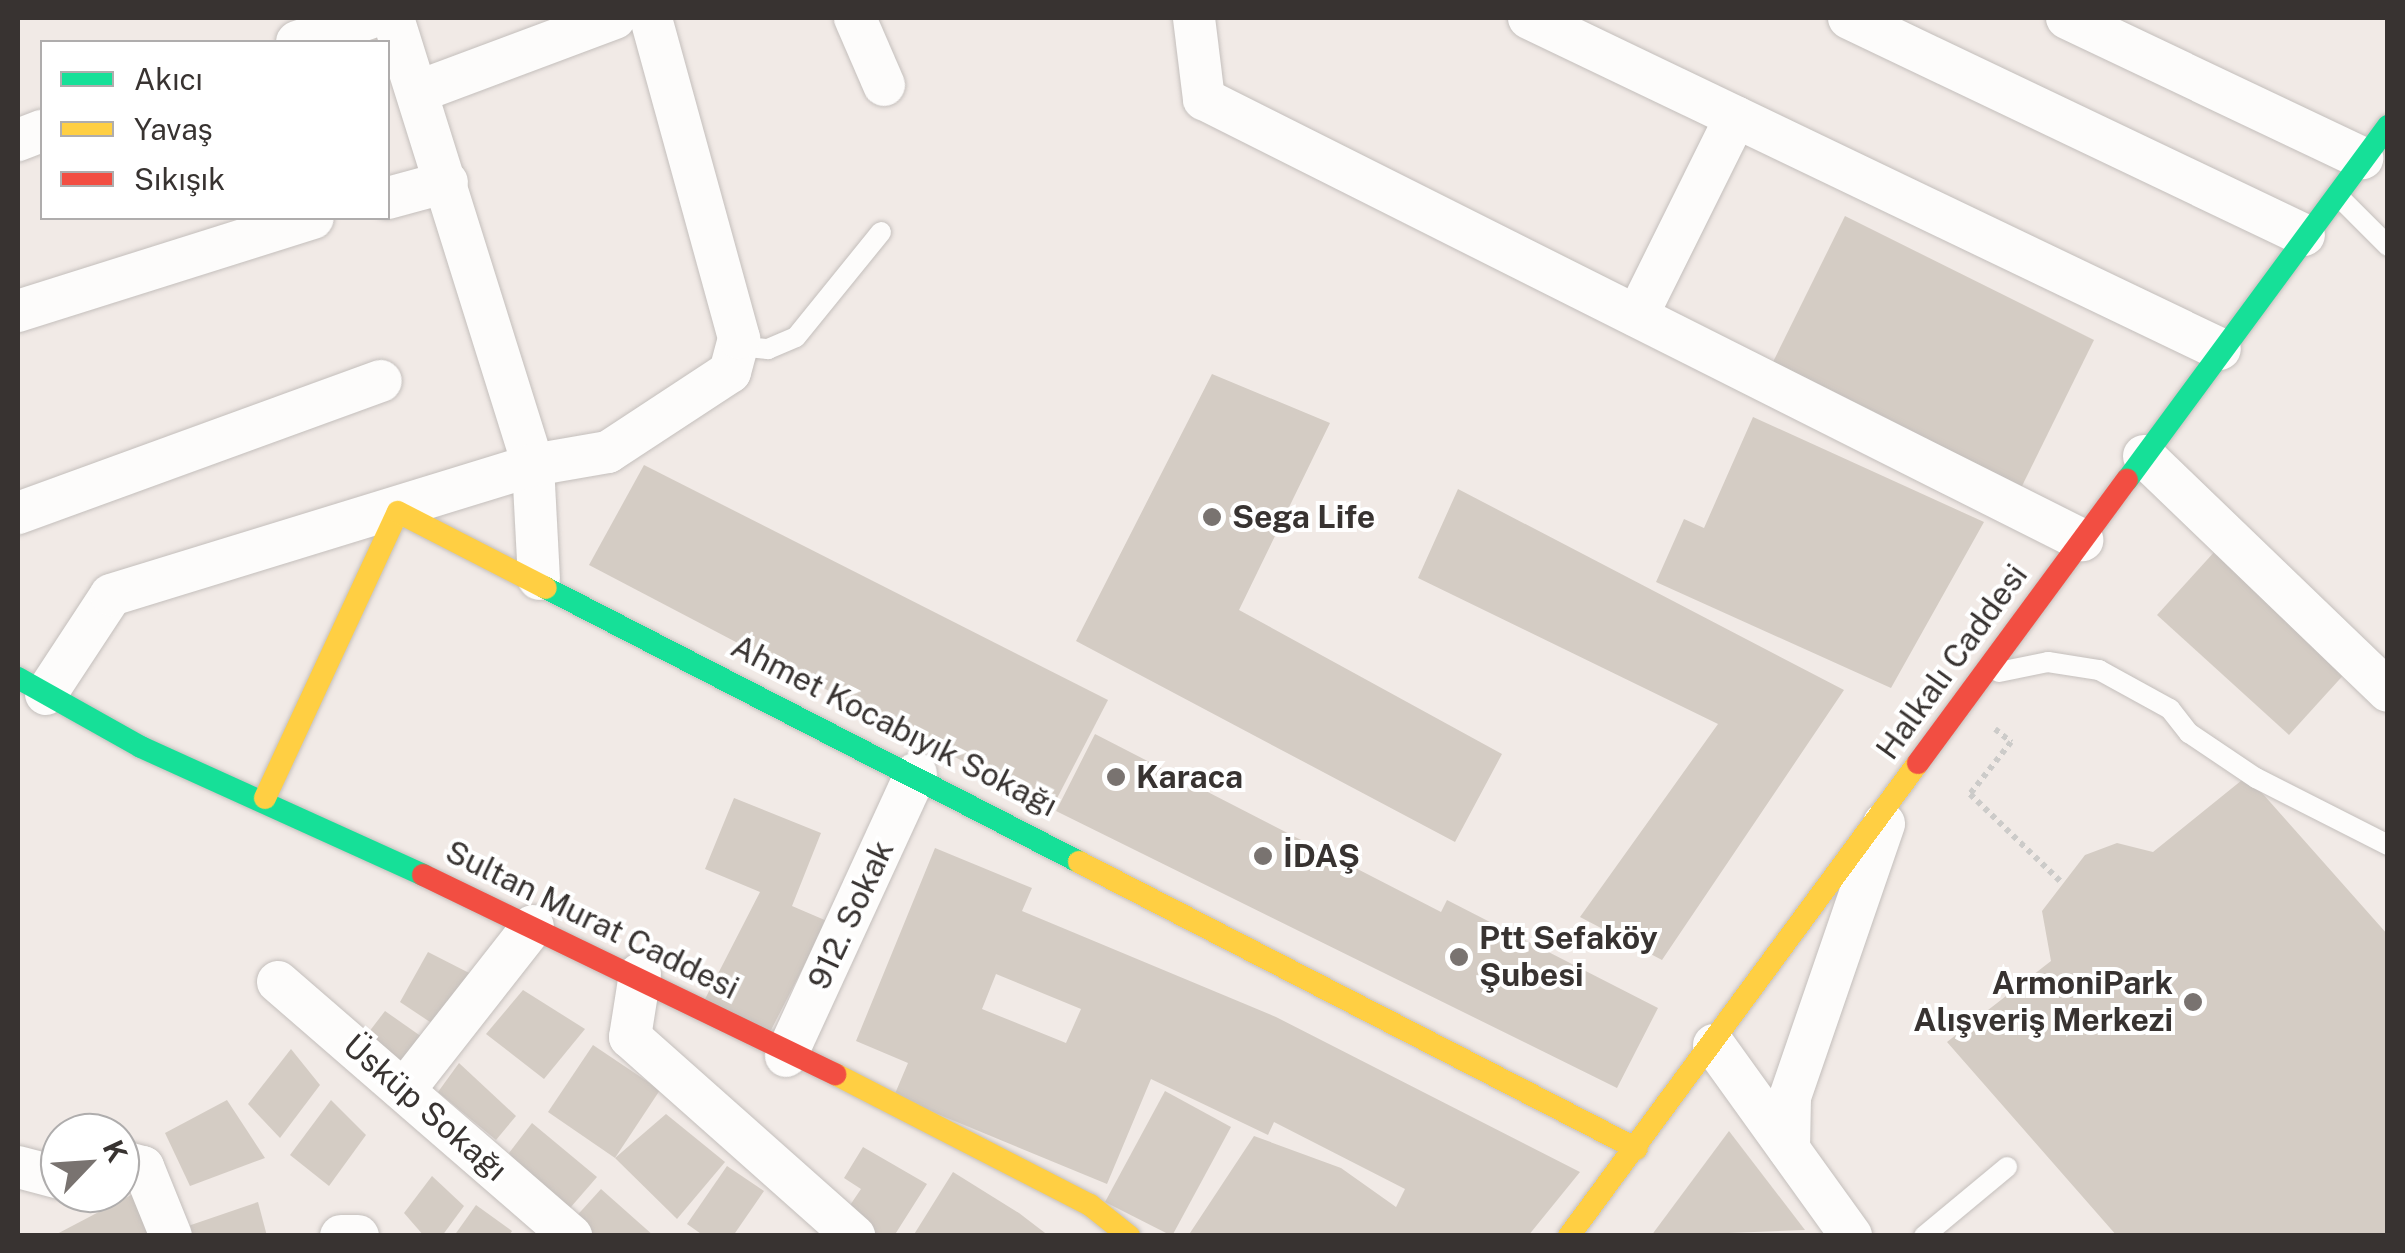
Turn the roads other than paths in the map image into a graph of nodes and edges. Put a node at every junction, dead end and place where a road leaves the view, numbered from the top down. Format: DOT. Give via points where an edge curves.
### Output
graph roads {
  1 [pos="370,18"];
  2 [pos="392,18"];
  3 [pos="615,18"];
  4 [pos="650,18"];
  5 [pos="855,18"];
  6 [pos="1194,18"];
  7 [pos="1528,18"];
  8 [pos="1848,18"];
  9 [pos="2066,18"];
  10 [pos="304,40"];
  11 [pos="884,85"];
  12 [pos="417,92"];
  13 [pos="1736,117"];
  14 [pos="2375,142"];
  15 [pos="447,182"];
  16 [pos="2335,194"];
  17 [pos="390,197"];
  18 [pos="307,220"];
  19 [pos="882,232"];
  20 [pos="2304,235"];
  21 [pos="2388,246"];
  22 [pos="18,312"];
  23 [pos="1637,316"];
  24 [pos="738,346"];
  25 [pos="2220,350"];
  26 [pos="381,381"];
  27 [pos="2144,456"];
  28 [pos="534,465"];
  29 [pos="398,512"];
  30 [pos="18,513"];
  31 [pos="2082,540"];
  32 [pos="538,579"];
  33 [pos="1982,676"];
  34 [pos="32,686"];
  35 [pos="2388,691"];
  36 [pos="916,774"];
  37 [pos="265,798"];
  38 [pos="1892,799"];
  39 [pos="2388,845"];
  40 [pos="533,926"];
  41 [pos="640,974"];
  42 [pos="278,982"];
  43 [pos="1714,1045"];
  44 [pos="786,1056"];
  45 [pos="405,1089"];
  46 [pos="1637,1149"];
  47 [pos="1789,1149"];
  48 [pos="140,1166"];
  49 [pos="2007,1167"];
  50 [pos="1589,1227"];
  51 [pos="172,1236"];
  52 [pos="340,1236"];
  53 [pos="358,1236"];
  54 [pos="571,1236"];
  55 [pos="854,1236"];
  56 [pos="1129,1236"];
  57 [pos="1851,1236"];
  58 [pos="1924,1236"];
  1 -- 10 [label="street"];
  2 -- 12 [label="street"];
  3 -- 12 [label="street"];
  4 -- 24 [label="street"];
  5 -- 11 [label="street"];
  6 -- 23 [label="street" via="1204,99"];
  7 -- 13 [label="street"];
  8 -- 20 [label="street"];
  9 -- 14 [label="street"];
  12 -- 15 [label="street"];
  13 -- 23 [label="street"];
  13 -- 25 [label="street"];
  14 -- 16 [label="street, Halkalı Caddesi"];
  15 -- 17 [label="street"];
  15 -- 28 [label="street"];
  16 -- 20 [label="street, Halkalı Caddesi"];
  16 -- 21 [label="lane"];
  18 -- 22 [label="street"];
  19 -- 24 [label="lane" via="796,337 768,349"];
  20 -- 25 [label="street, Halkalı Caddesi"];
  23 -- 31 [label="street"];
  24 -- 28 [label="street" via="730,372 608,452"];
  25 -- 27 [label="street, Halkalı Caddesi"];
  26 -- 30 [label="street"];
  27 -- 31 [label="street, Halkalı Caddesi"];
  27 -- 35 [label="street"];
  28 -- 29 [label="street"];
  28 -- 32 [label="street"];
  29 -- 32 [label="street, Ahmet Kocabıyık Sokağı"];
  29 -- 34 [label="street" via="111,595"];
  29 -- 37 [label="street"];
  31 -- 33 [label="street, Halkalı Caddesi"];
  32 -- 36 [label="street, Ahmet Kocabıyık Sokağı"];
  33 -- 38 [label="street, Halkalı Caddesi"];
  33 -- 39 [label="lane" via="2048,662 2099,670 2170,708 2189,733 2256,778"];
  34 -- 37 [label="street, Sultan Murat Caddesi"];
  36 -- 44 [label="street, 912. Sokak"];
  36 -- 46 [label="street, Ahmet Kocabıyık Sokağı"];
  37 -- 40 [label="street, Sultan Murat Caddesi"];
  38 -- 43 [label="street, Halkalı Caddesi"];
  38 -- 47 [label="street" via="1790,1097"];
  40 -- 41 [label="street, Sultan Murat Caddesi"];
  40 -- 45 [label="street"];
  41 -- 44 [label="street, Sultan Murat Caddesi"];
  41 -- 55 [label="street" via="630,1037"];
  42 -- 45 [label="street, Üsküp Sokağı"];
  43 -- 46 [label="street, Halkalı Caddesi"];
  43 -- 47 [label="street"];
  44 -- 56 [label="street, Sultan Murat Caddesi" via="1090,1205"];
  45 -- 54 [label="street, Üsküp Sokağı"];
  46 -- 50 [label="street, Halkalı Caddesi"];
  47 -- 57 [label="street"];
  48 -- 51 [label="street"];
  49 -- 58 [label="lane"];
  52 -- 53 [label="street"];
}
